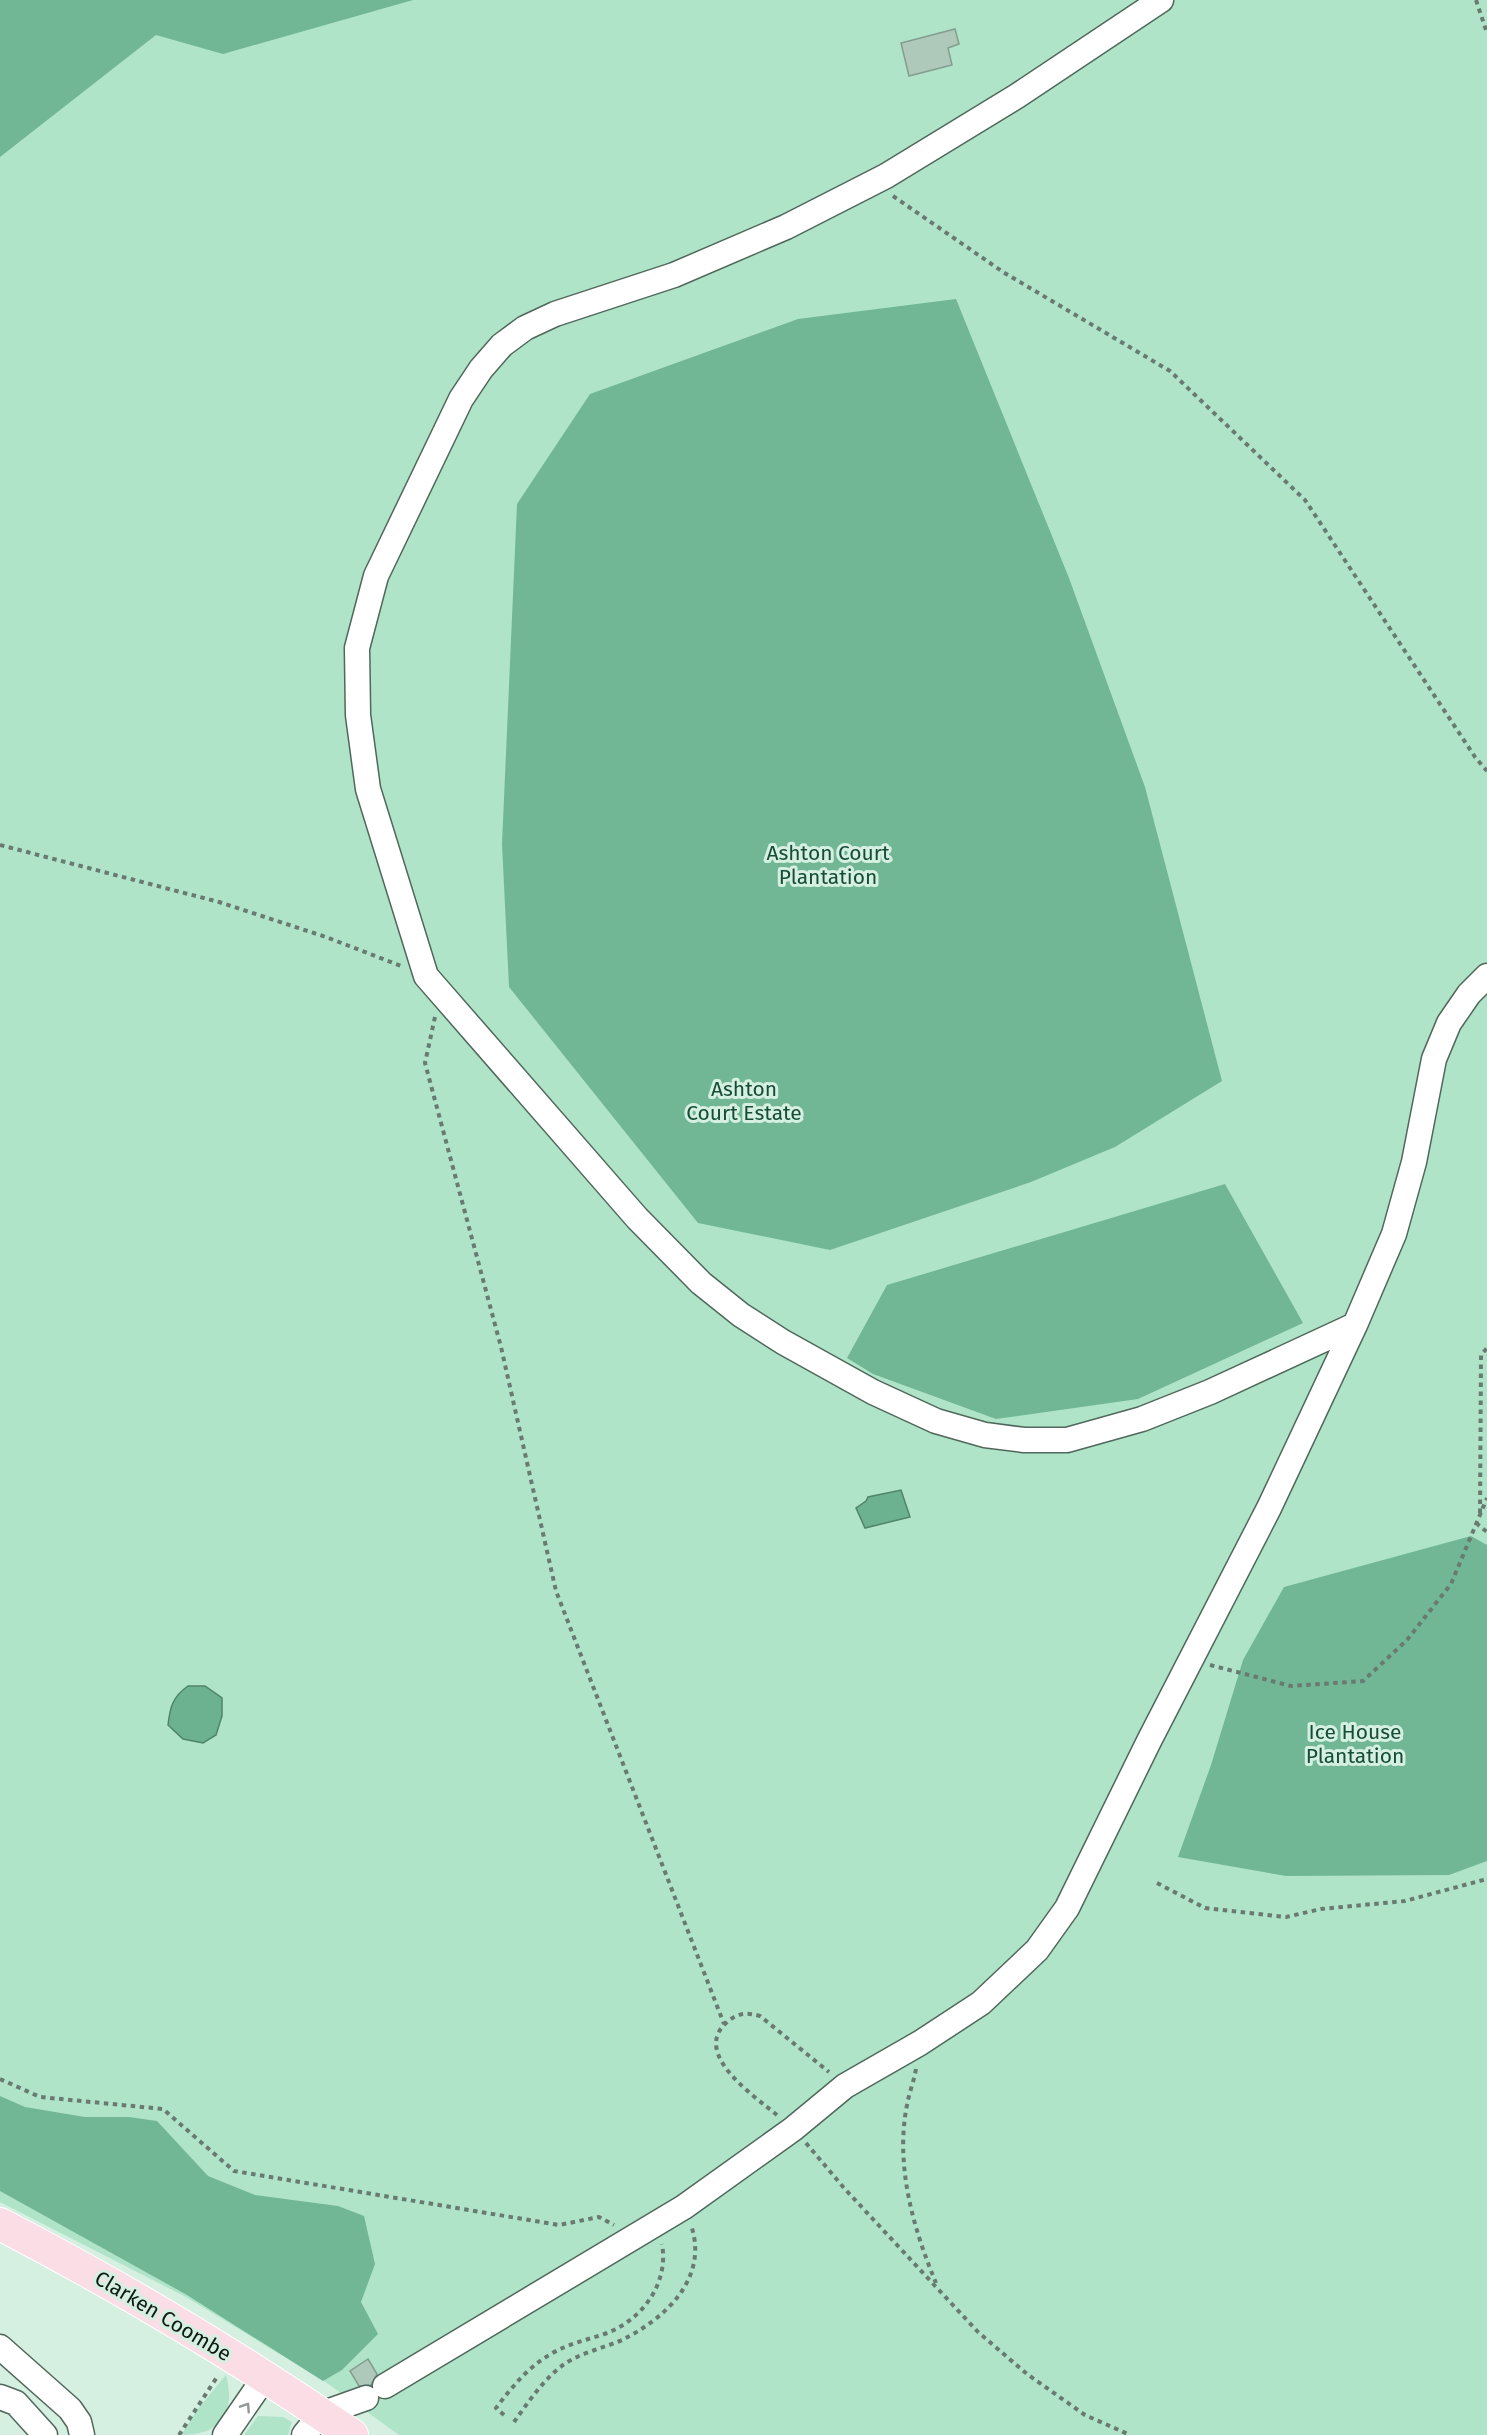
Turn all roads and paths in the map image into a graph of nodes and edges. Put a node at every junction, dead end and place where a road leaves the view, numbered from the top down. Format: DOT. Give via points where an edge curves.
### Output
graph roads {
  1 [pos="1161,0"];
  2 [pos="1476,0"];
  3 [pos="1487,33"];
  4 [pos="872,182"];
  5 [pos="1487,771"];
  6 [pos="0,845"];
  7 [pos="426,976"];
  8 [pos="1487,976"];
  9 [pos="1355,1325"];
  10 [pos="1487,1348"];
  11 [pos="1487,1498"];
  12 [pos="1480,1515"];
  13 [pos="1476,1523"];
  14 [pos="1487,1532"];
  15 [pos="1191,1660"];
  16 [pos="1487,1879"];
  17 [pos="1157,1883"];
  18 [pos="724,2024"];
  19 [pos="920,2043"];
  20 [pos="0,2079"];
  21 [pos="845,2086"];
  22 [pos="793,2129"];
  23 [pos="684,2207"];
  24 [pos="657,2223"];
  25 [pos="0,2224"];
  26 [pos="635,2236"];
  27 [pos="938,2287"];
  28 [pos="0,2347"];
  29 [pos="232,2357"];
  30 [pos="265,2377"];
  31 [pos="0,2397"];
  32 [pos="504,2415"];
  33 [pos="514,2422"];
  34 [pos="313,2425"];
  35 [pos="45,2435"];
  36 [pos="82,2435"];
  37 [pos="178,2435"];
  38 [pos="225,2435"];
  39 [pos="352,2435"];
  40 [pos="1130,2435"];
  1 -- 4 [label="street" via="1017,96"];
  2 -- 3 [label="path"];
  4 -- 5 [label="path" via="1003,272 1170,372 1305,500"];
  4 -- 7 [label="street" via="786,227 674,275 555,314 525,328 502,345 461,399 376,576 357,648 358,715 369,789"];
  6 -- 7 [label="path" via="219,902 326,937"];
  7 -- 9 [label="street" via="636,1218 701,1283 783,1342 873,1392 936,1421 985,1435 1067,1440 1142,1419 1210,1392"];
  7 -- 18 [label="path" via="437,1006 425,1063 501,1347 556,1591"];
  8 -- 9 [label="street" via="1449,1023 1434,1059 1414,1162 1394,1234"];
  9 -- 15 [label="street" via="1269,1508"];
  10 -- 12 [label="path" via="1481,1355"];
  11 -- 12 [label="path"];
  12 -- 13 [label="path"];
  13 -- 14 [label="path"];
  13 -- 15 [label="path" via="1451,1584 1407,1640 1363,1681 1291,1686"];
  15 -- 19 [label="street" via="1067,1908 1037,1950 981,2003"];
  16 -- 17 [label="path" via="1405,1902 1322,1909 1286,1917 1204,1908"];
  18 -- 21 [label="path" via="747,2012 760,2016"];
  18 -- 22 [label="path" via="717,2033 715,2049 722,2063"];
  19 -- 21 [label="street"];
  19 -- 27 [label="path" via="907,2106 904,2150 909,2203"];
  20 -- 26 [label="path" via="40,2097 162,2109 234,2171 559,2224 599,2217"];
  21 -- 22 [label="street"];
  22 -- 23 [label="street"];
  22 -- 27 [label="path"];
  23 -- 24 [label="street"];
  23 -- 33 [label="path" via="696,2250 690,2277 679,2296 640,2329 567,2363 531,2398"];
  24 -- 26 [label="street"];
  24 -- 32 [label="path" via="664,2254 662,2274 645,2306 622,2326 565,2346 523,2374 496,2408"];
  25 -- 29 [label="main road, Clarken Coombe"];
  26 -- 34 [label="street"];
  27 -- 40 [label="path" via="978,2332 1027,2374 1085,2415"];
  28 -- 36 [label="street" via="70,2409"];
  29 -- 30 [label="main road, Clarken Coombe"];
  29 -- 37 [label="path"];
  30 -- 34 [label="main road, Clarken Coombe"];
  38 -- 30 [label="street, one-way"];
  31 -- 35 [label="street" via="15,2403"];
  34 -- 39 [label="main road, Clarken Coombe"];
}
